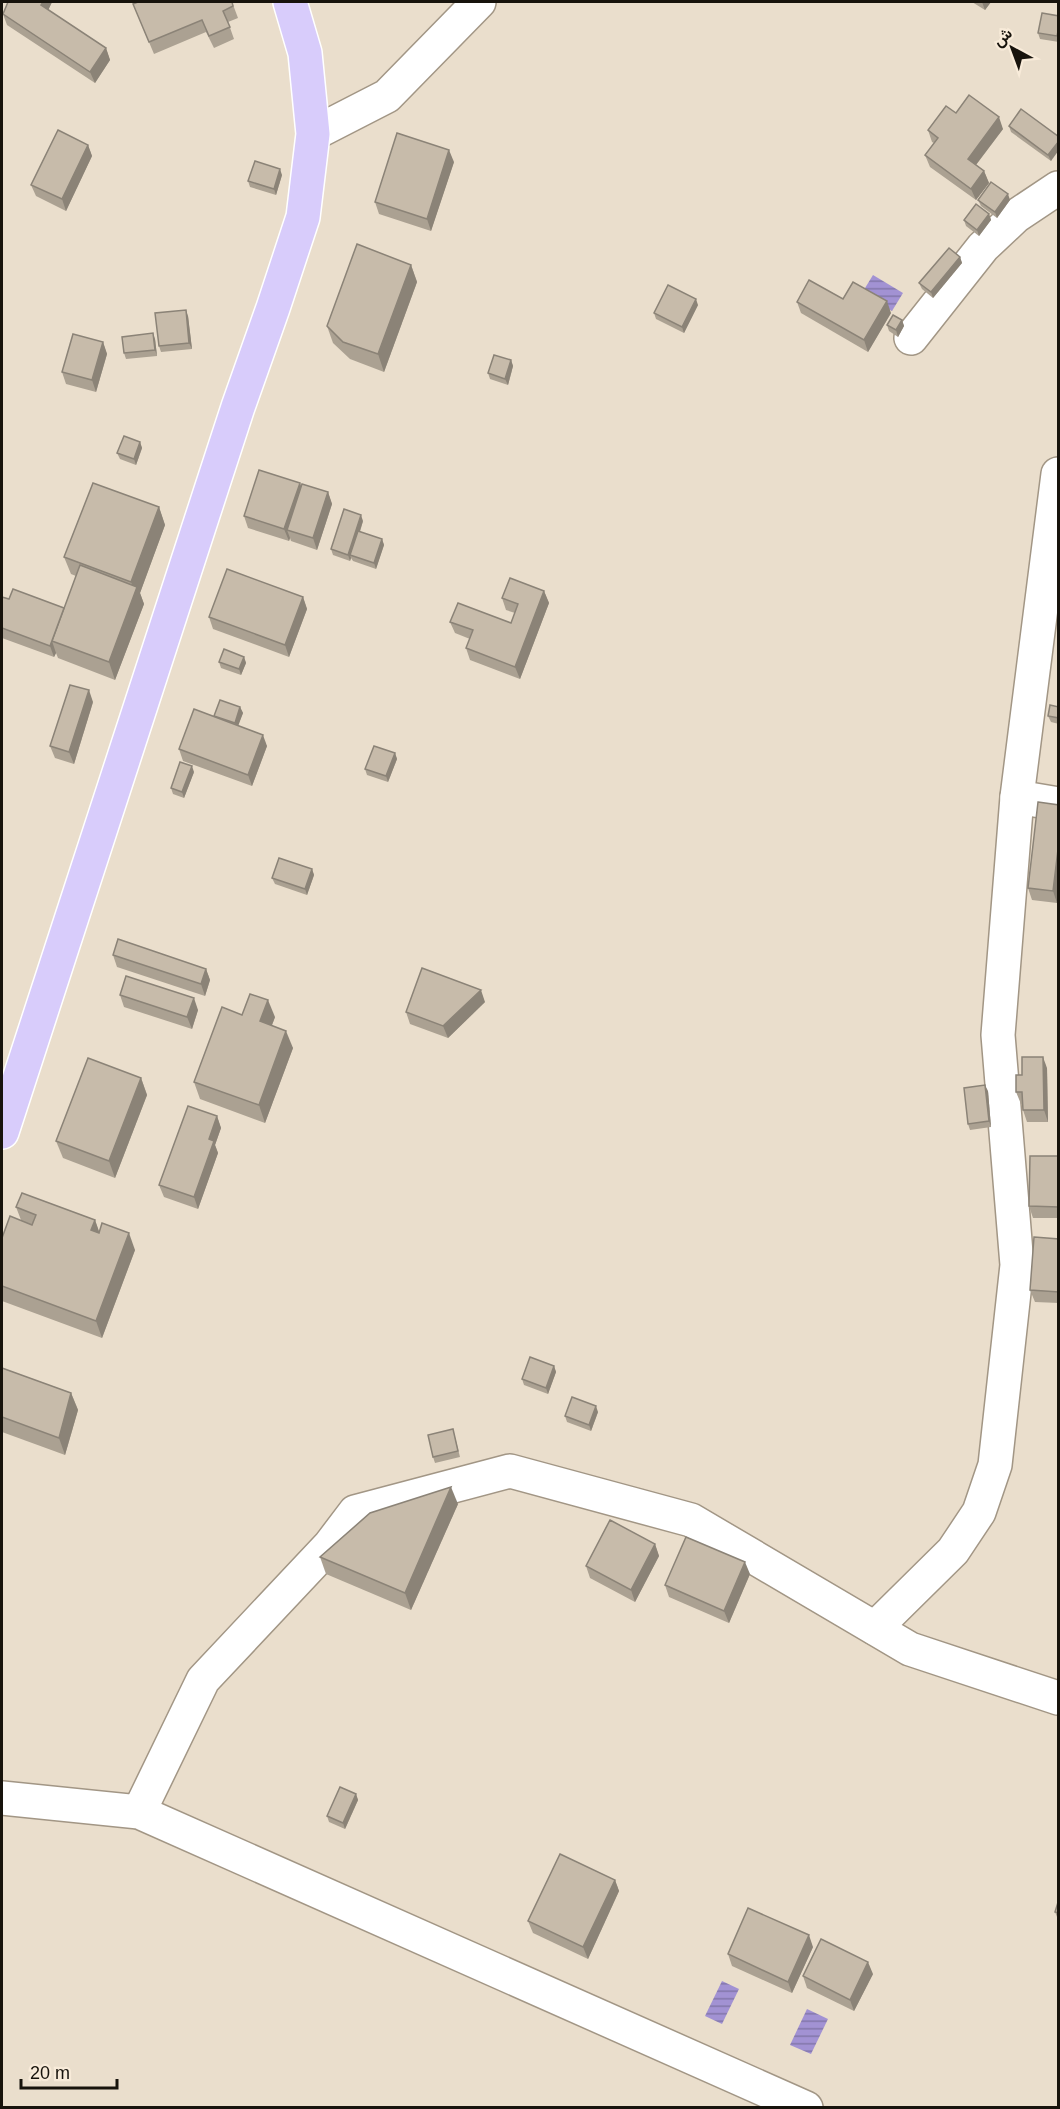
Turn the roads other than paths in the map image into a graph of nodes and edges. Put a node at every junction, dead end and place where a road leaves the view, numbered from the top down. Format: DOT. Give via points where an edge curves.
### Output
graph roads {
  1 [pos="290,2"];
  2 [pos="479,2"];
  3 [pos="313,134"];
  4 [pos="1059,188"];
  5 [pos="910,338"];
  6 [pos="1059,474"];
  7 [pos="1017,797"];
  8 [pos="1059,804"];
  9 [pos="2,1132"];
  10 [pos="875,1628"];
  11 [pos="1059,1698"];
  12 [pos="2,1798"];
  13 [pos="140,1812"];
  14 [pos="806,2108"];
  1 -- 3 [label="main road" via="305,53"];
  2 -- 3 [label="street" via="387,96"];
  3 -- 9 [label="main road" via="303,217"];
  4 -- 5 [label="street" via="1016,216 983,247"];
  6 -- 7 [label="street"];
  7 -- 8 [label="street"];
  7 -- 10 [label="street" via="998,1035 1017,1265 995,1466 979,1512 953,1551"];
  10 -- 11 [label="street" via="910,1649"];
  10 -- 13 [label="street" via="691,1520 510,1471 355,1512 330,1545 203,1680"];
  12 -- 13 [label="street"];
  13 -- 14 [label="street"];
}
